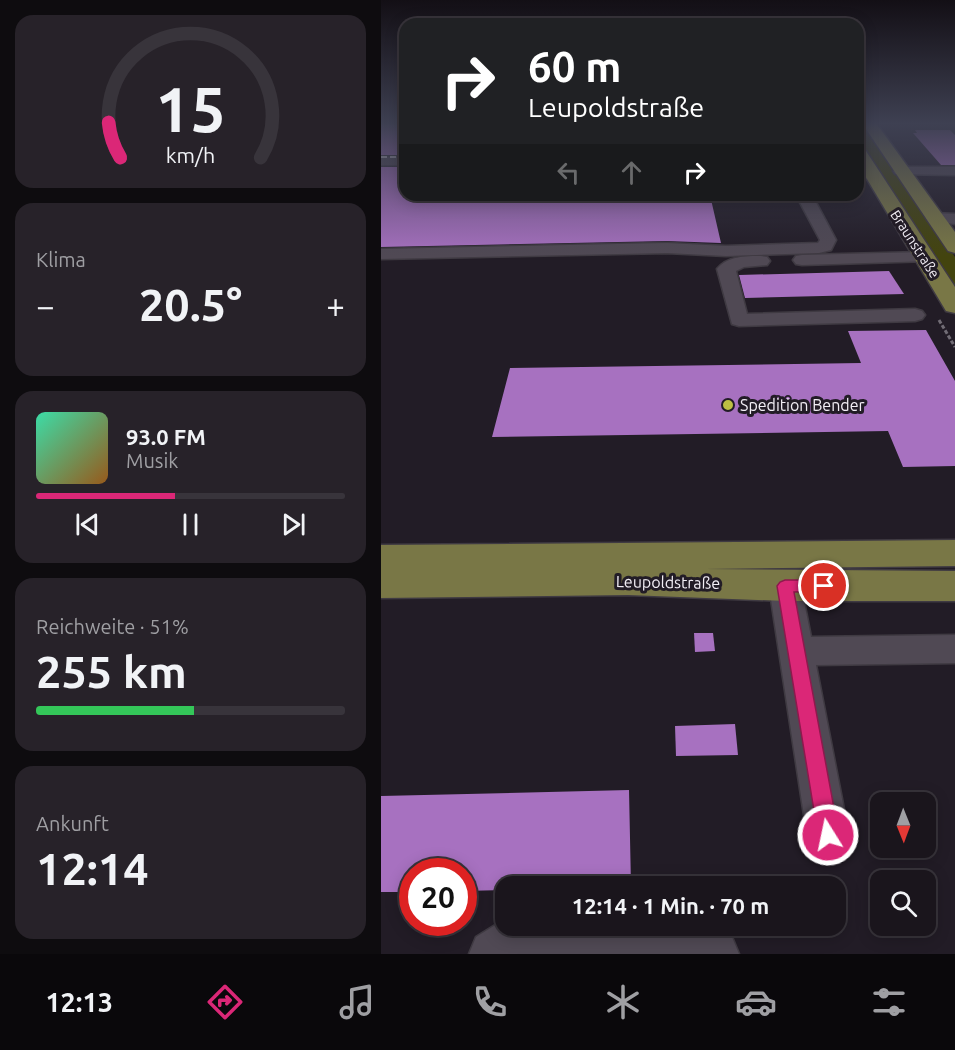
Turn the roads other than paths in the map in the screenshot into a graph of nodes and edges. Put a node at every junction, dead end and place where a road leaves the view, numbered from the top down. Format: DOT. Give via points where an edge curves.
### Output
graph roads {
  1 [pos="898,168"];
  2 [pos="900,171"];
  3 [pos="955,171"];
  4 [pos="865,175"];
  5 [pos="807,201"];
  6 [pos="934,218"];
  7 [pos="955,219"];
  8 [pos="955,247"];
  9 [pos="381,254"];
  10 [pos="924,258"];
  11 [pos="955,306"];
  12 [pos="915,315"];
  13 [pos="955,553"];
  14 [pos="381,559"];
  15 [pos="381,584"];
  16 [pos="785,586"];
  17 [pos="955,586"];
  18 [pos="955,649"];
  19 [pos="796,651"];
  20 [pos="828,835"];
  21 [pos="493,954"];
  22 [pos="715,954"];
  1 -- 2 [label="main road, Braunstraße"];
  2 -- 3 [label="lane"];
  2 -- 6 [label="main road, Braunstraße"];
  4 -- 10 [label="main road, Braunstraße"];
  5 -- 9 [label="lane" via="828,240 819,248"];
  6 -- 7 [label="lane"];
  6 -- 8 [label="main road, Braunstraße"];
  10 -- 11 [label="main road, Braunstraße"];
  10 -- 12 [label="lane" via="741,262 726,269 739,320"];
  13 -- 14 [label="main road, Leupoldstraße"];
  15 -- 16 [label="main road, Leupoldstraße" via="628,581"];
  16 -- 17 [label="main road, Leupoldstraße"];
  16 -- 19 [label="lane"];
  18 -- 19 [label="lane"];
  19 -- 20 [label="lane"];
  21 -- 22 [label="lane" via="531,930 628,930"];
}
